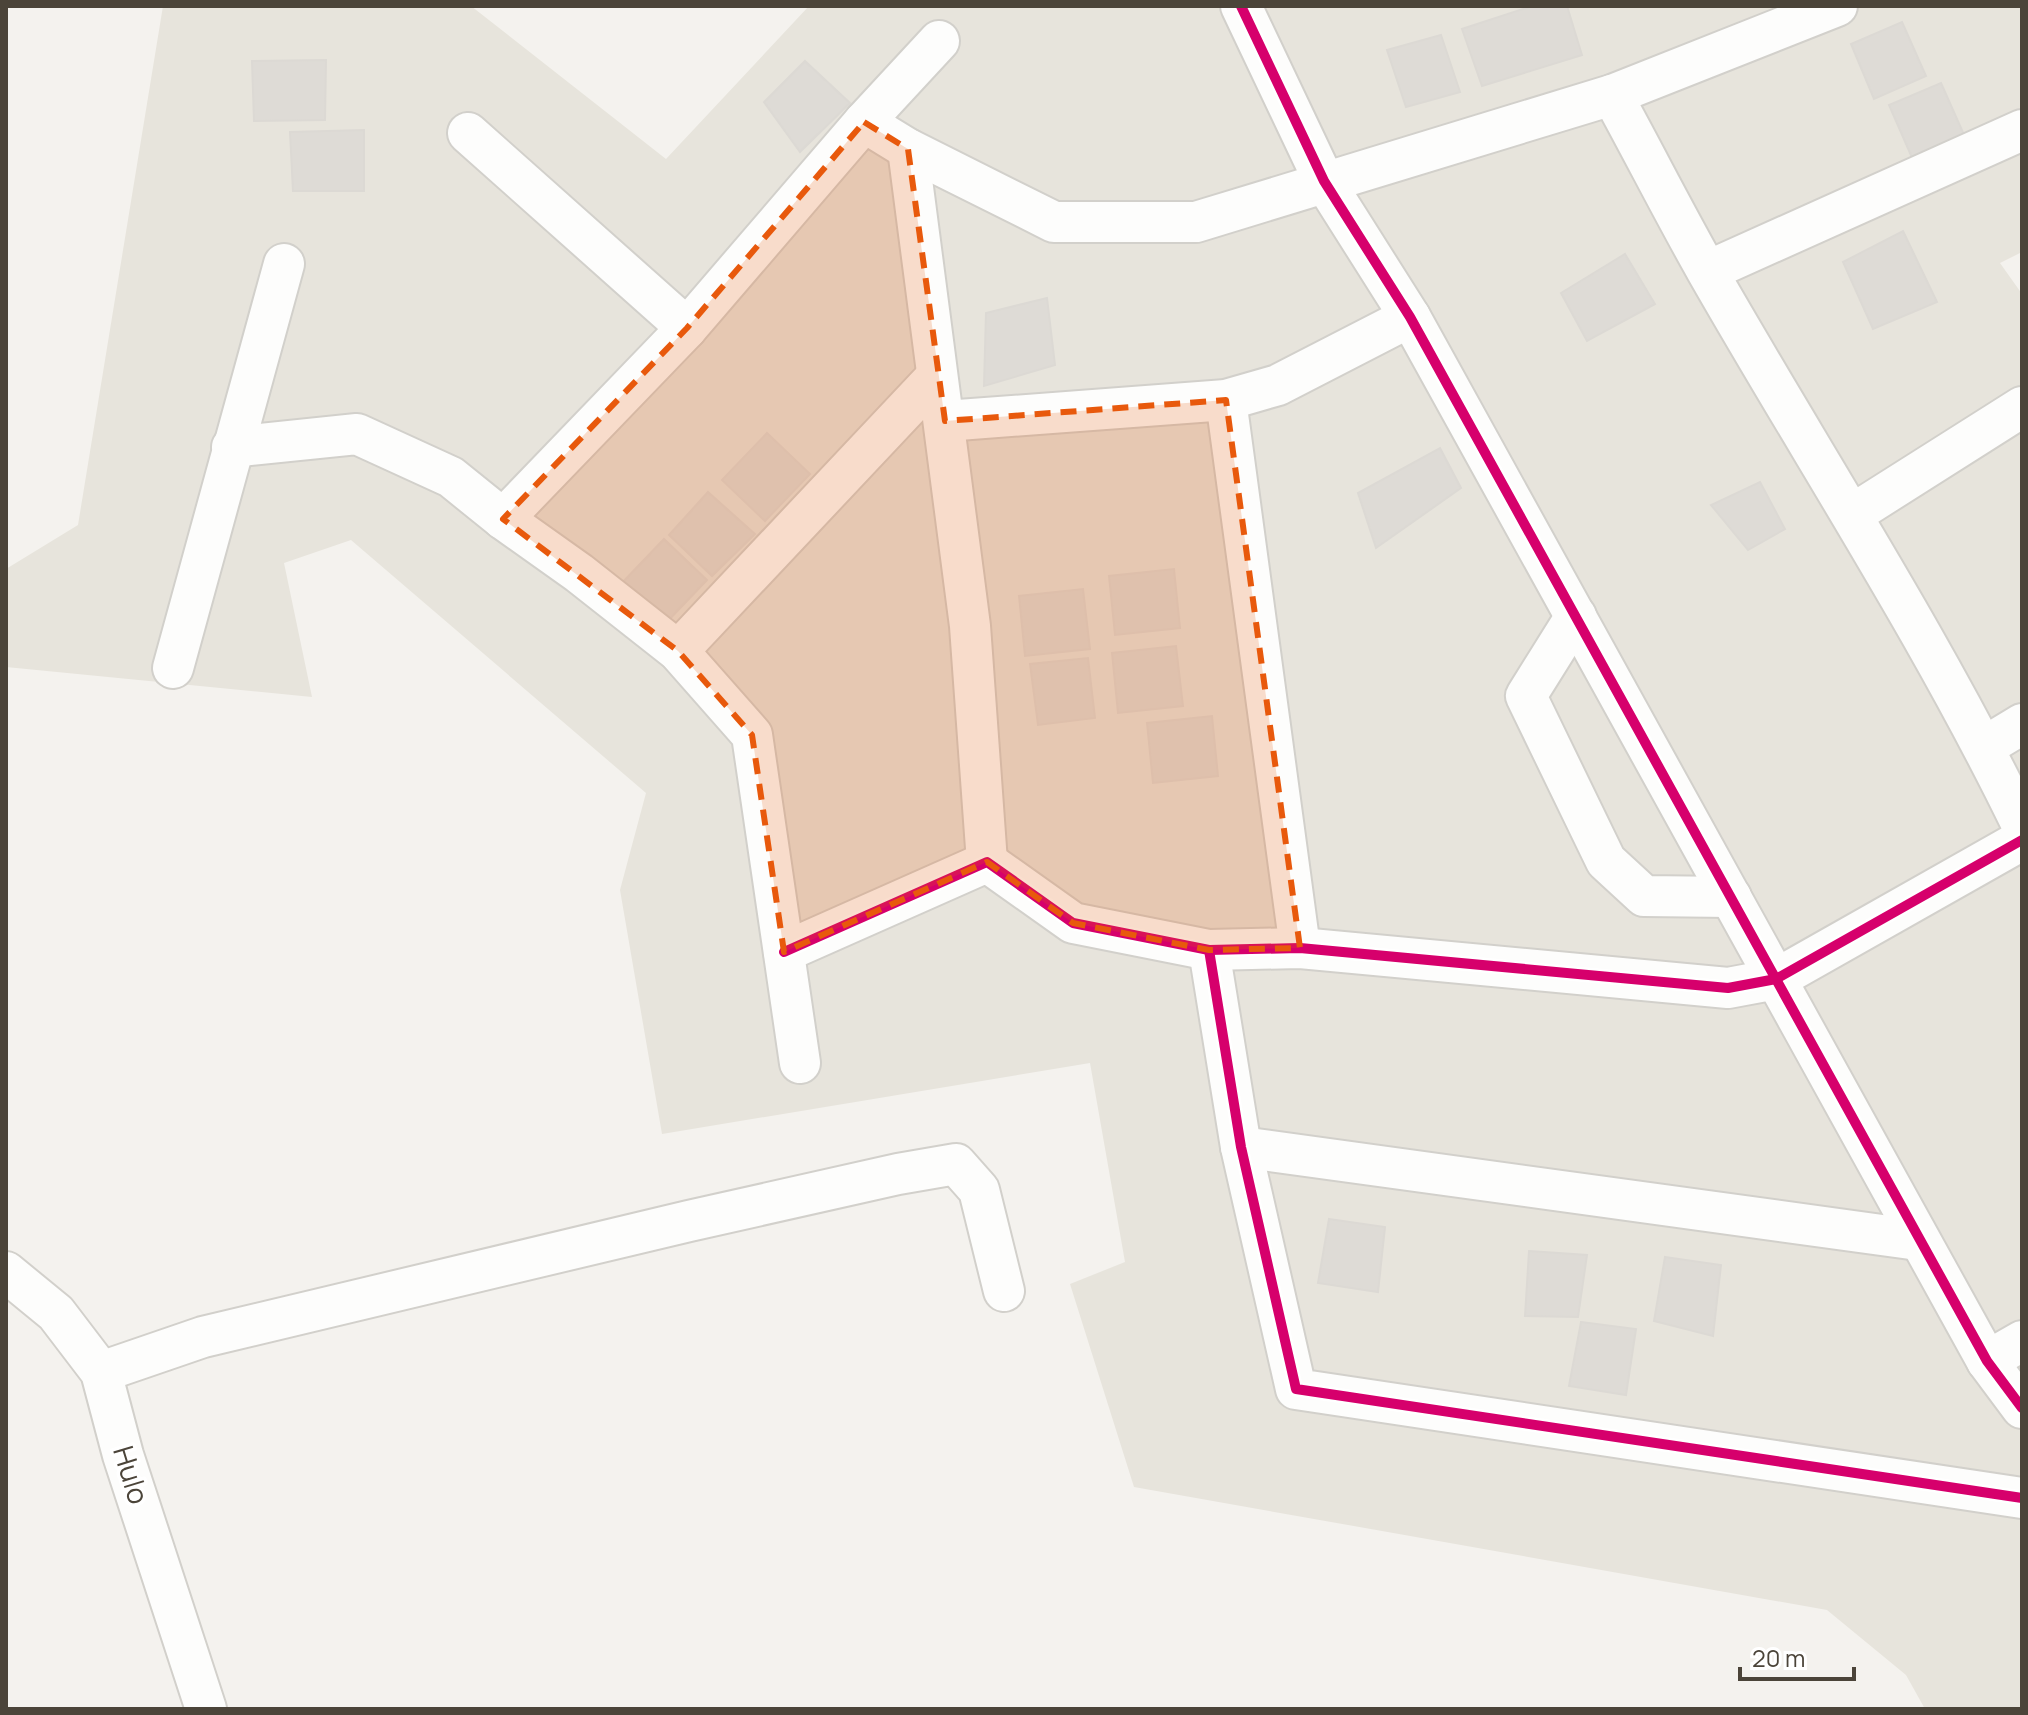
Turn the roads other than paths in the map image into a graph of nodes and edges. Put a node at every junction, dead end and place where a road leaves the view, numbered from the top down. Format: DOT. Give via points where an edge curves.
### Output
graph roads {
  1 [pos="1241,6"];
  2 [pos="1837,6"];
  3 [pos="939,41"];
  4 [pos="1612,95"];
  5 [pos="864,122"];
  6 [pos="2022,130"];
  7 [pos="468,133"];
  8 [pos="908,149"];
  9 [pos="1324,181"];
  10 [pos="284,264"];
  11 [pos="1708,271"];
  12 [pos="1410,317"];
  13 [pos="687,328"];
  14 [pos="937,376"];
  15 [pos="1226,400"];
  16 [pos="2022,407"];
  17 [pos="945,421"];
  18 [pos="232,447"];
  19 [pos="1853,514"];
  20 [pos="503,519"];
  21 [pos="1576,616"];
  22 [pos="678,651"];
  23 [pos="173,668"];
  24 [pos="2022,724"];
  25 [pos="1984,747"];
  26 [pos="2022,825"];
  27 [pos="2022,840"];
  28 [pos="987,862"];
  29 [pos="1731,897"];
  30 [pos="1300,948"];
  31 [pos="1209,950"];
  32 [pos="784,952"];
  33 [pos="1776,979"];
  34 [pos="800,1063"];
  35 [pos="1241,1147"];
  36 [pos="1918,1240"];
  37 [pos="6,1272"];
  38 [pos="1004,1291"];
  39 [pos="2022,1341"];
  40 [pos="1987,1361"];
  41 [pos="101,1372"];
  42 [pos="2022,1408"];
  43 [pos="2022,1498"];
  44 [pos="206,1709"];
  1 -- 9 [label="street"];
  2 -- 4 [label="street"];
  3 -- 5 [label="street"];
  4 -- 9 [label="street"];
  4 -- 11 [label="street"];
  5 -- 8 [label="street"];
  5 -- 13 [label="street"];
  6 -- 11 [label="street"];
  7 -- 13 [label="street"];
  8 -- 9 [label="street" via="1054,222 1196,222"];
  8 -- 14 [label="street"];
  9 -- 12 [label="street"];
  10 -- 18 [label="street"];
  11 -- 19 [label="street"];
  12 -- 15 [label="street" via="1278,385"];
  12 -- 21 [label="street"];
  13 -- 20 [label="street"];
  14 -- 17 [label="street"];
  14 -- 22 [label="street"];
  15 -- 17 [label="street"];
  15 -- 30 [label="street"];
  16 -- 19 [label="street"];
  17 -- 28 [label="street" via="970,626"];
  18 -- 20 [label="street" via="357,434 451,477"];
  18 -- 23 [label="street"];
  19 -- 25 [label="street"];
  20 -- 22 [label="street"];
  21 -- 29 [label="street"];
  21 -- 29 [label="street" via="1526,696 1606,861 1644,896"];
  22 -- 32 [label="street" via="752,735"];
  24 -- 25 [label="street"];
  25 -- 26 [label="street"];
  27 -- 33 [label="street"];
  28 -- 31 [label="street" via="1073,923"];
  28 -- 32 [label="street"];
  29 -- 33 [label="street"];
  30 -- 31 [label="street"];
  30 -- 33 [label="street" via="1728,988"];
  31 -- 35 [label="street"];
  32 -- 34 [label="street"];
  33 -- 36 [label="street"];
  35 -- 36 [label="street"];
  35 -- 43 [label="street" via="1296,1389"];
  36 -- 40 [label="street"];
  37 -- 41 [label="street, Hulo" via="56,1313"];
  38 -- 41 [label="street" via="979,1190 956,1164 674,1224 218,1334"];
  39 -- 40 [label="street"];
  40 -- 42 [label="street"];
  41 -- 44 [label="street, Hulo"];
}
